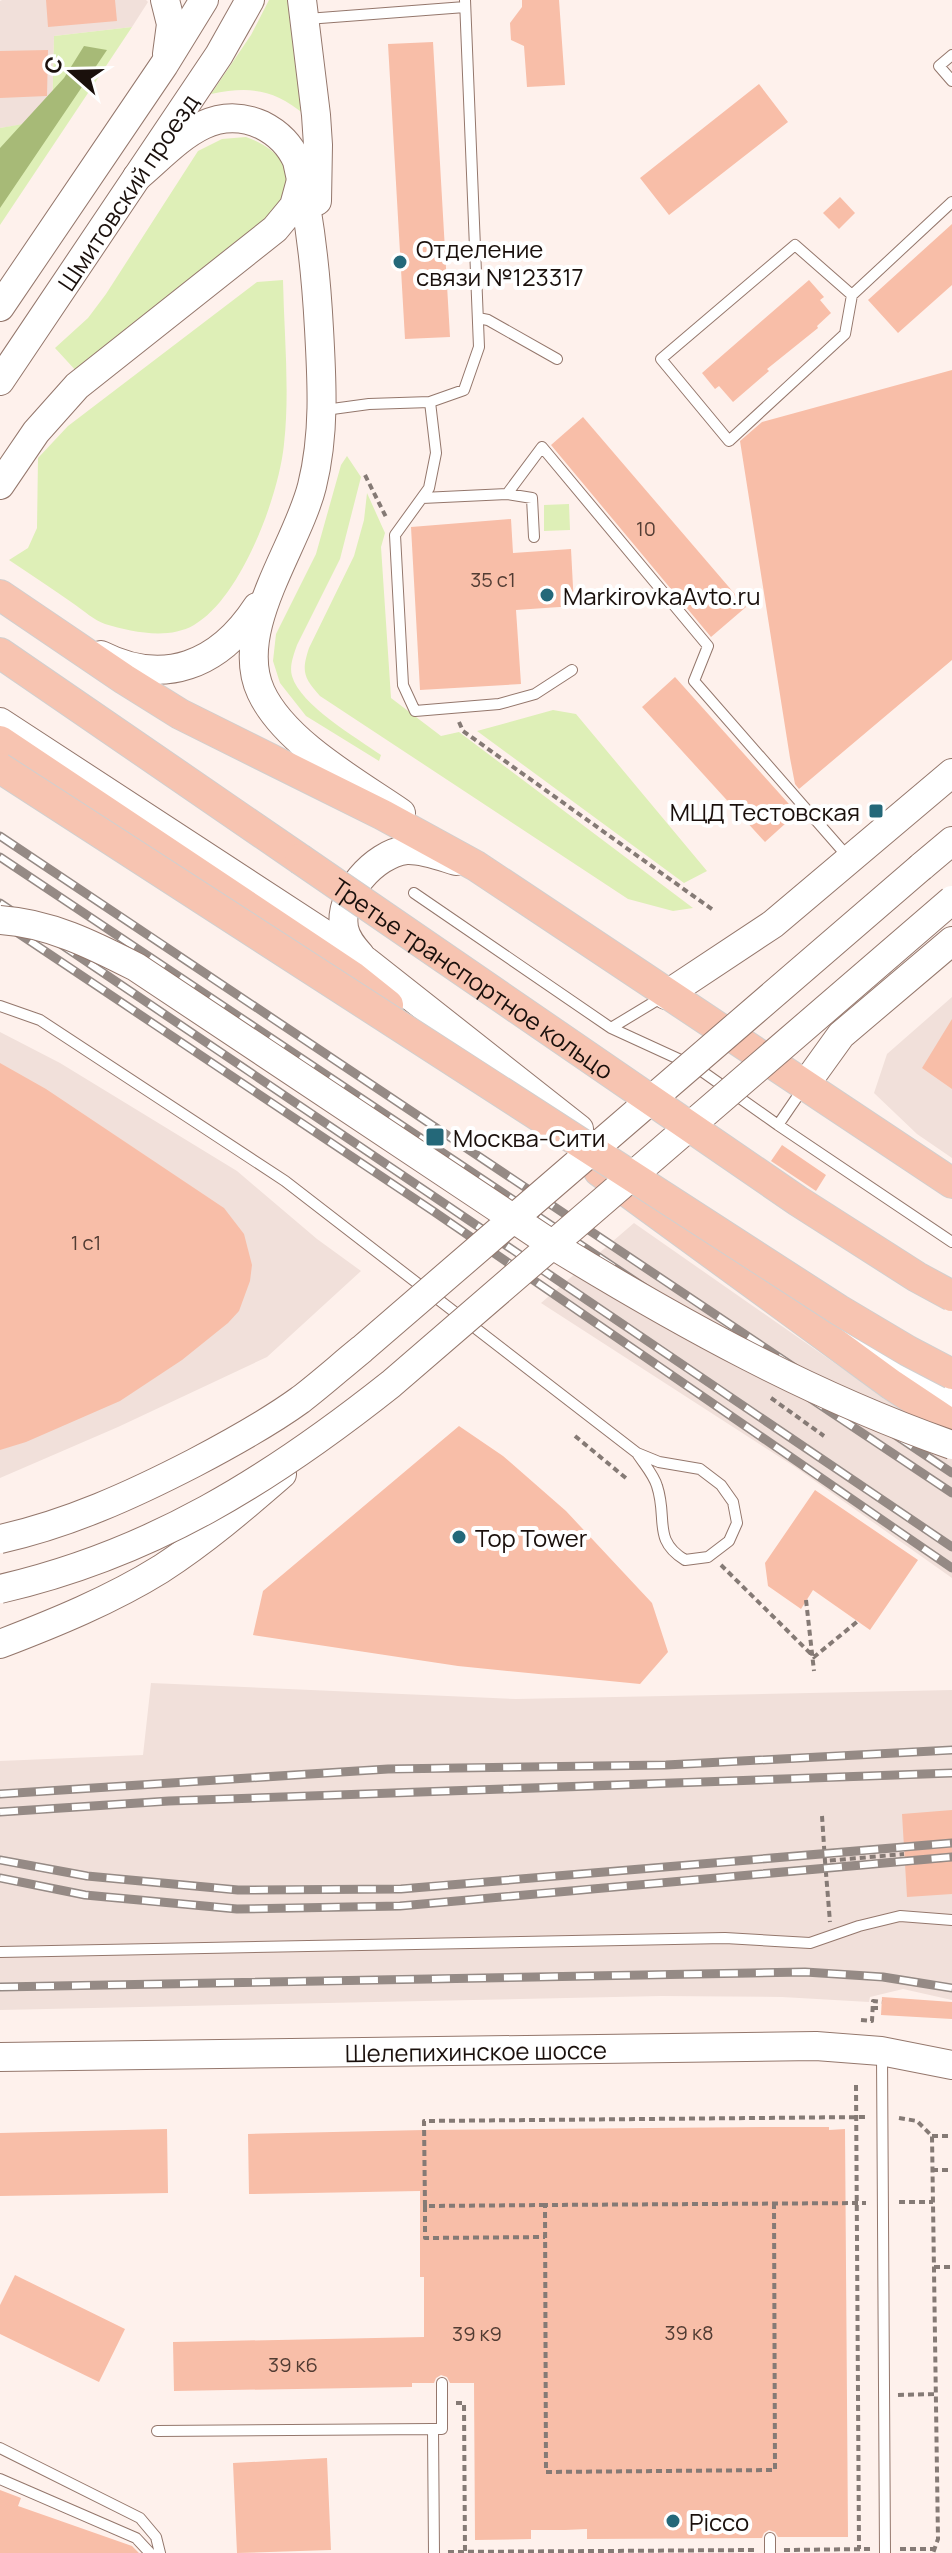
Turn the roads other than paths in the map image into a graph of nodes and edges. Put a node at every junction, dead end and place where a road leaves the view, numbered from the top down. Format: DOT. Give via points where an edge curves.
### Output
graph roads {
  1 [pos="165,0"];
  2 [pos="204,0"];
  3 [pos="250,0"];
  4 [pos="465,4"];
  5 [pos="304,9"];
  6 [pos="952,55"];
  7 [pos="164,65"];
  8 [pos="952,81"];
  9 [pos="300,172"];
  10 [pos="137,177"];
  11 [pos="952,202"];
  12 [pos="315,266"];
  13 [pos="852,295"];
  14 [pos="0,307"];
  15 [pos="478,318"];
  16 [pos="557,359"];
  17 [pos="0,381"];
  18 [pos="430,402"];
  19 [pos="322,410"];
  20 [pos="0,485"];
  21 [pos="507,494"];
  22 [pos="422,498"];
  23 [pos="534,537"];
  24 [pos="284,561"];
  25 [pos="12,602"];
  26 [pos="0,653"];
  27 [pos="572,670"];
  28 [pos="0,722"];
  29 [pos="0,741"];
  30 [pos="0,768"];
  31 [pos="952,773"];
  32 [pos="0,776"];
  33 [pos="952,841"];
  34 [pos="850,859"];
  35 [pos="476,866"];
  36 [pos="414,893"];
  37 [pos="952,900"];
  38 [pos="0,920"];
  39 [pos="952,941"];
  40 [pos="366,961"];
  41 [pos="666,995"];
  42 [pos="0,1006"];
  43 [pos="611,1028"];
  44 [pos="805,1085"];
  45 [pos="778,1125"];
  46 [pos="543,1127"];
  47 [pos="952,1183"];
  48 [pos="952,1242"];
  49 [pos="952,1296"];
  50 [pos="952,1374"];
  51 [pos="898,1380"];
  52 [pos="952,1396"];
  53 [pos="952,1406"];
  54 [pos="952,1425"];
  55 [pos="334,1429"];
  56 [pos="952,1445"];
  57 [pos="637,1453"];
  58 [pos="0,1539"];
  59 [pos="0,1589"];
  60 [pos="0,1644"];
  61 [pos="952,1920"];
  62 [pos="0,1952"];
  63 [pos="881,2051"];
  64 [pos="0,2057"];
  65 [pos="952,2065"];
  66 [pos="442,2383"];
  67 [pos="433,2429"];
  68 [pos="157,2431"];
  69 [pos="0,2448"];
  70 [pos="0,2479"];
  71 [pos="770,2538"];
  72 [pos="885,2551"];
  73 [pos="770,2552"];
  74 [pos="150,2553"];
  75 [pos="160,2553"];
  76 [pos="434,2553"];
  1 -- 7 [label="main road" via="171,36"];
  2 -- 7 [label="main road, Шмитовский проезд"];
  3 -- 10 [label="main road, Шмитовский проезд"];
  4 -- 5 [label="lane"];
  4 -- 15 [label="lane"];
  5 -- 12 [label="main road" via="318,145"];
  6 -- 8 [label="lane" via="939,66"];
  7 -- 14 [label="main road, Шмитовский проезд"];
  9 -- 10 [label="main road" via="280,136 232,117 193,130"];
  9 -- 12 [label="main road"];
  9 -- 20 [label="main road" via="298,198 284,221 77,386 36,432"];
  10 -- 17 [label="main road, Шмитовский проезд"];
  11 -- 13 [label="lane"];
  12 -- 19 [label="main road"];
  13 -- 13 [label="lane" via="845,334 729,441 661,359 795,245"];
  15 -- 16 [label="lane"];
  15 -- 18 [label="lane" via="479,347 464,390"];
  18 -- 19 [label="lane"];
  18 -- 22 [label="lane" via="436,453"];
  19 -- 24 [label="main road" via="311,491"];
  21 -- 22 [label="lane"];
  21 -- 23 [label="lane" via="532,498"];
  21 -- 34 [label="lane" via="542,447 708,646 694,681"];
  22 -- 27 [label="lane" via="395,535 403,685 415,711 499,704 535,694"];
  24 -- 25 [label="main road" via="253,614 220,648 166,670 113,661"];
  24 -- 35 [label="main road" via="253,641 254,672 270,708 307,747"];
  25 -- 35 [label="main road" via="180,714"];
  26 -- 49 [label="main road, Третье транспортное кольцо, bridge" via="798,1201"];
  28 -- 40 [label="main road"];
  29 -- 46 [label="main road" via="353,977"];
  30 -- 50 [label="main road, bridge" via="839,1310"];
  31 -- 34 [label="main road"];
  32 -- 46 [label="main road"];
  33 -- 58 [label="main road, bridge" via="298,1401 153,1484 95,1510"];
  34 -- 41 [label="main road" via="773,924"];
  35 -- 40 [label="main road" via="405,850 369,870 355,886 343,926 350,944"];
  35 -- 41 [label="main road"];
  36 -- 43 [label="lane"];
  37 -- 55 [label="main road, bridge"];
  38 -- 56 [label="main road, bridge" via="70,935 136,967 627,1290 802,1382"];
  39 -- 44 [label="main road" via="841,1035"];
  40 -- 51 [label="main road" via="812,1305"];
  41 -- 43 [label="lane"];
  41 -- 44 [label="main road"];
  42 -- 57 [label="lane" via="40,1020 285,1181"];
  43 -- 45 [label="lane" via="696,1067"];
  44 -- 45 [label="lane"];
  44 -- 47 [label="main road"];
  45 -- 48 [label="lane"];
  46 -- 51 [label="main road" via="628,1194"];
  51 -- 52 [label="main road"];
  51 -- 53 [label="main road"];
  51 -- 54 [label="main road"];
  55 -- 59 [label="main road, bridge" via="227,1500 174,1528 113,1555"];
  55 -- 60 [label="main road, bridge" via="216,1530 158,1570"];
  57 -- 57 [label="lane" via="657,1483 670,1551 685,1560 710,1555 729,1541 737,1523 733,1502 721,1485 700,1469"];
  61 -- 62 [label="lane" via="900,1916 810,1943 725,1938"];
  63 -- 64 [label="main road, Шелепихинское шоссе" via="816,2046"];
  63 -- 65 [label="main road, Шелепихинское шоссе"];
  63 -- 72 [label="lane"];
  66 -- 67 [label="lane" via="442,2429"];
  67 -- 68 [label="lane"];
  67 -- 76 [label="lane"];
  69 -- 75 [label="lane" via="140,2518 156,2537"];
  70 -- 74 [label="lane" via="136,2538"];
  71 -- 73 [label="lane"];
}
